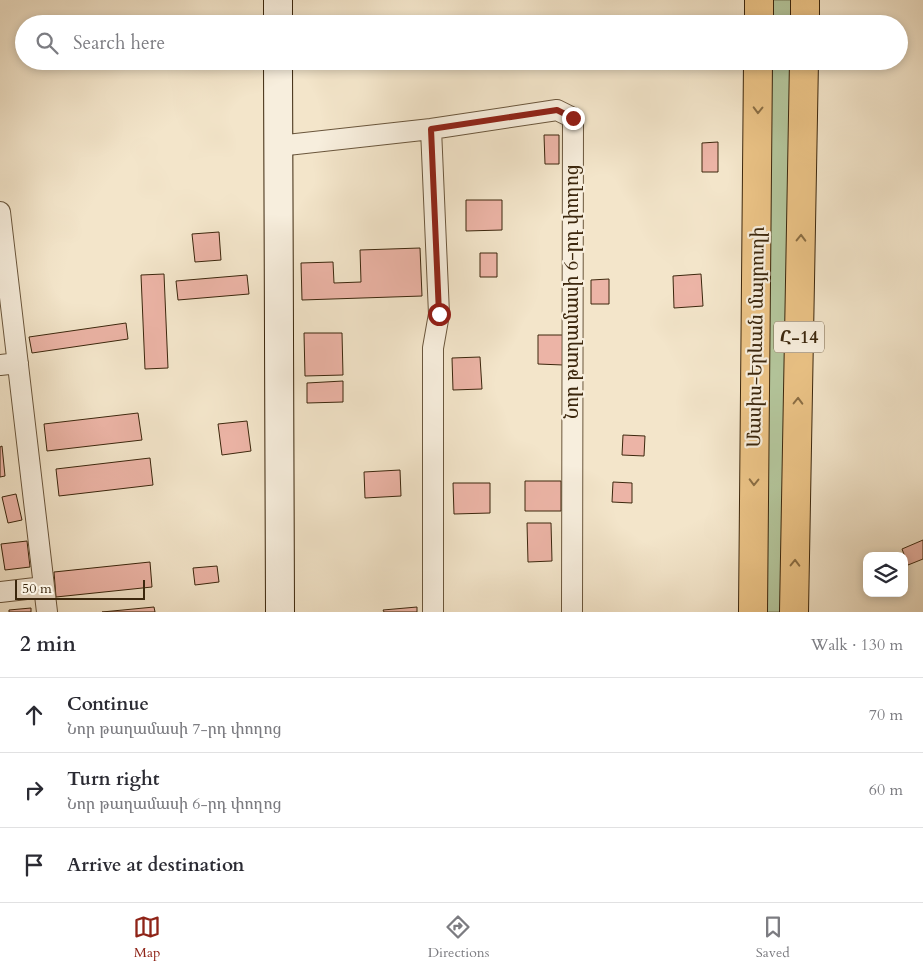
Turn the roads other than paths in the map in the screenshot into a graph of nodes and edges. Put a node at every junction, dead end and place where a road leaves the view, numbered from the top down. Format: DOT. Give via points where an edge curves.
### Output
graph roads {
  1 [pos="278,0"];
  2 [pos="759,0"];
  3 [pos="805,0"];
  4 [pos="278,15"];
  5 [pos="759,15"];
  6 [pos="805,15"];
  7 [pos="278,70"];
  8 [pos="758,70"];
  9 [pos="804,70"];
  10 [pos="431,129"];
  11 [pos="278,146"];
  12 [pos="0,212"];
  13 [pos="9,364"];
  14 [pos="44,587"];
  15 [pos="0,592"];
  16 [pos="47,612"];
  17 [pos="280,612"];
  18 [pos="433,612"];
  19 [pos="572,612"];
  20 [pos="753,612"];
  21 [pos="794,612"];
  1 -- 4 [label="main road"];
  2 -- 5 [label="main road"];
  3 -- 6 [label="main road"];
  7 -- 11 [label="main road"];
  8 -- 20 [label="main road, Մասիս-Երևան մայրուղի / Հ-14, one-way"];
  21 -- 9 [label="main road, Հ-14, one-way"];
  10 -- 11 [label="street"];
  10 -- 18 [label="street" via="439,314 433,348"];
  10 -- 19 [label="street, Նոր թաղամասի 6-րդ փողոց" via="557,110 573,118"];
  11 -- 17 [label="main road"];
  12 -- 13 [label="street"];
  13 -- 14 [label="street"];
  14 -- 15 [label="street"];
  14 -- 16 [label="street"];
}
